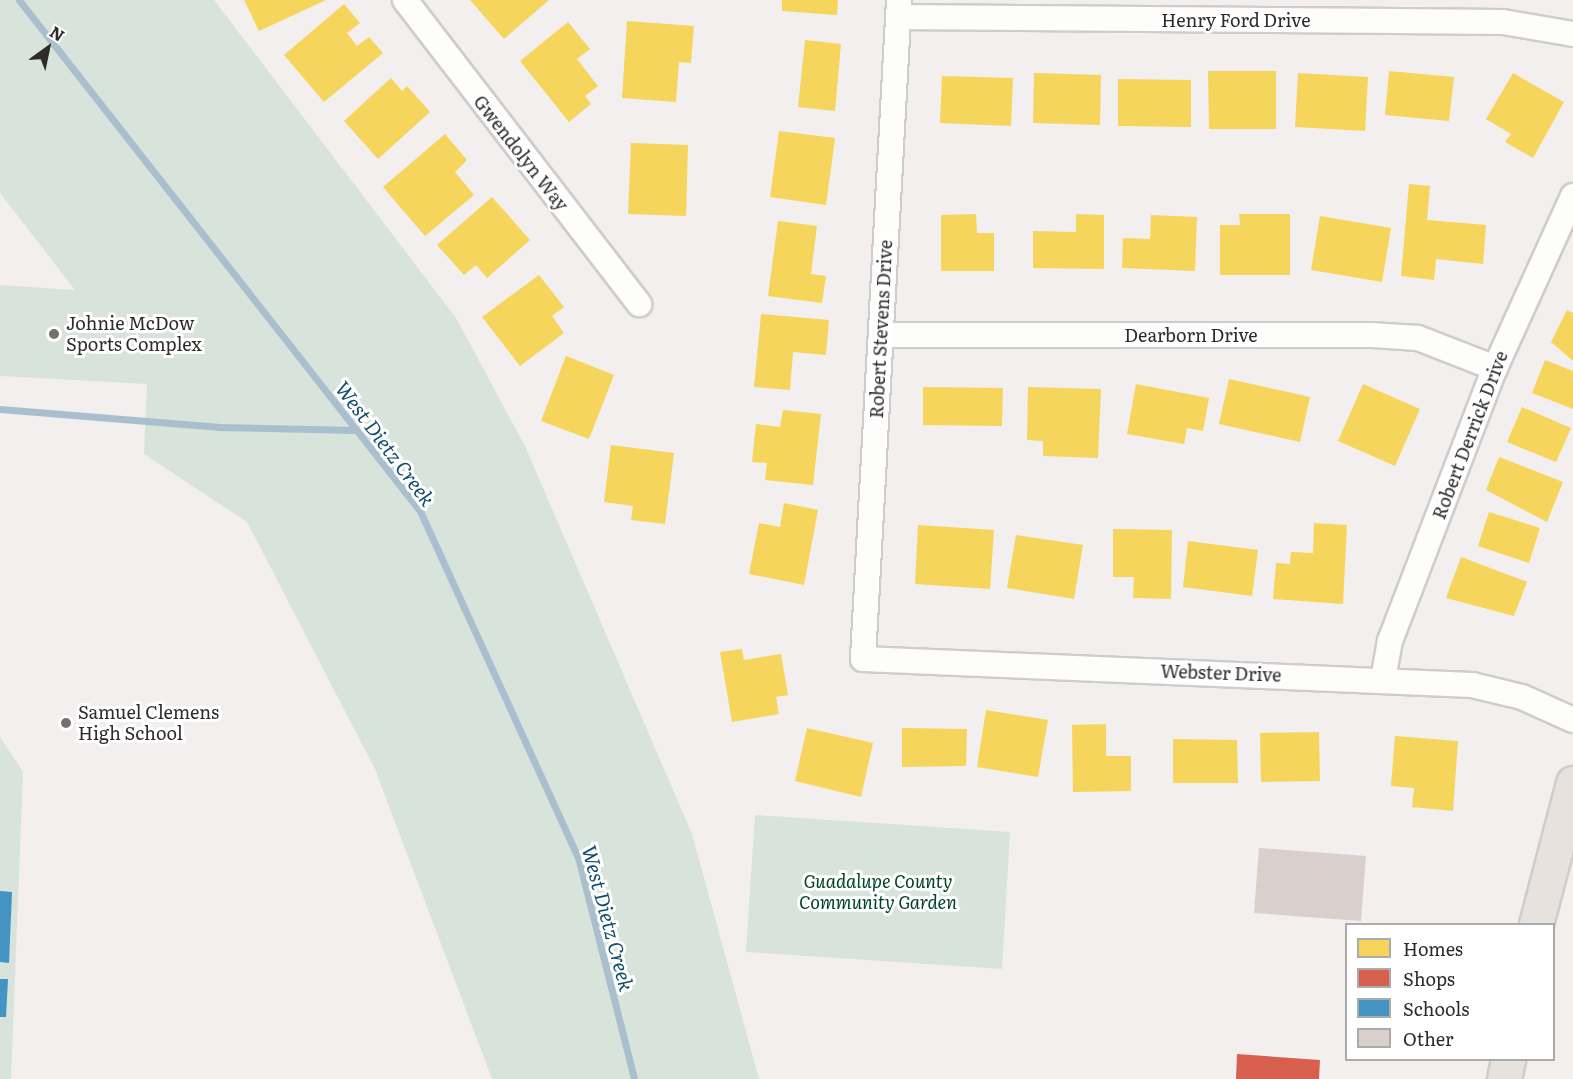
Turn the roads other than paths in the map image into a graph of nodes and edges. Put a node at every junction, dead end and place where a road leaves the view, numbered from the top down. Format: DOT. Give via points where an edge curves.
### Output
graph roads {
  1 [pos="405,0"];
  2 [pos="898,9"];
  3 [pos="1573,34"];
  4 [pos="1573,196"];
  5 [pos="639,304"];
  6 [pos="881,335"];
  7 [pos="1495,368"];
  8 [pos="863,658"];
  9 [pos="1383,680"];
  10 [pos="1573,720"];
  11 [pos="1573,783"];
  12 [pos="1536,923"];
  13 [pos="1508,1061"];
  14 [pos="1504,1079"];
  1 -- 5 [label="street, Gwendolyn Way"];
  2 -- 3 [label="street, Henry Ford Drive" via="1480,22 1541,26"];
  2 -- 6 [label="street, Robert Stevens Drive"];
  4 -- 7 [label="street, Robert Derrick Drive"];
  6 -- 7 [label="street, Dearborn Drive" via="1372,335 1418,338"];
  6 -- 8 [label="street, Robert Stevens Drive"];
  7 -- 9 [label="street, Robert Derrick Drive" via="1390,640"];
  8 -- 9 [label="street, Webster Drive"];
  9 -- 10 [label="street, Webster Drive" via="1472,685 1522,697"];
  11 -- 12 [label="main road"];
  13 -- 14 [label="main road"];
}
